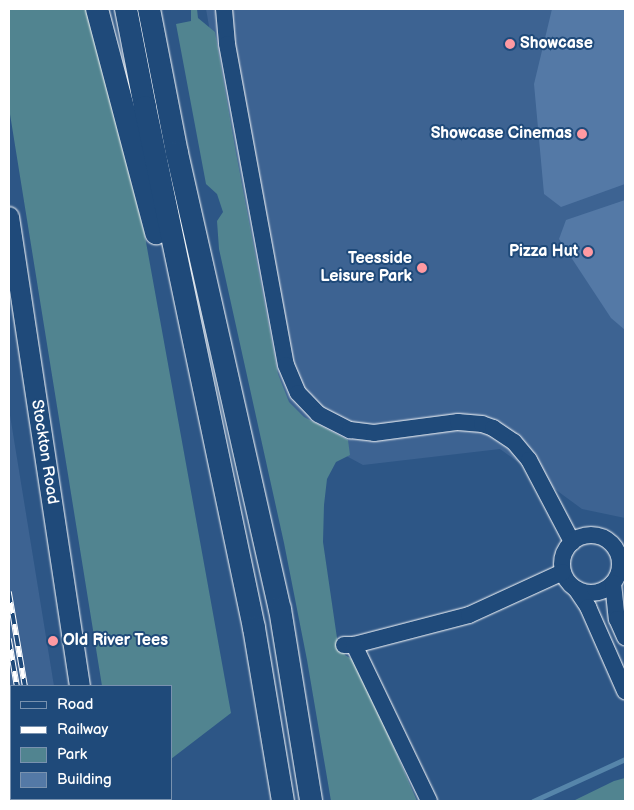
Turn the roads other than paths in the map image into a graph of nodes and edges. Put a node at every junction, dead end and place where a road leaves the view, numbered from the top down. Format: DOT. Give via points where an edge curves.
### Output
graph roads {
  1 [pos="97,9"];
  2 [pos="126,9"];
  3 [pos="149,9"];
  4 [pos="164,9"];
  5 [pos="224,9"];
  6 [pos="177,153"];
  7 [pos="9,217"];
  8 [pos="191,323"];
  9 [pos="572,542"];
  10 [pos="622,553"];
  11 [pos="563,572"];
  12 [pos="613,582"];
  13 [pos="576,589"];
  14 [pos="625,637"];
  15 [pos="80,685"];
  16 [pos="625,691"];
  17 [pos="279,776"];
  18 [pos="311,796"];
  19 [pos="279,801"];
  20 [pos="283,801"];
  21 [pos="428,801"];
  1 -- 8 [label="highway" via="161,251"];
  2 -- 8 [label="highway"];
  3 -- 6 [label="highway"];
  4 -- 6 [label="highway"];
  5 -- 9 [label="street" via="226,44 286,365 298,393 318,414 350,430 374,433 458,422 492,428 514,442 529,460"];
  6 -- 18 [label="highway" via="280,609"];
  7 -- 15 [label="main road, Stockton Road"];
  8 -- 17 [label="highway" via="254,628"];
  9 -- 10 [label="street" via="593,535 604,538"];
  9 -- 11 [label="street" via="564,556"];
  10 -- 12 [label="street"];
  11 -- 13 [label="street"];
  11 -- 21 [label="street" via="469,615 349,645"];
  12 -- 13 [label="street" via="602,591 589,593"];
  12 -- 14 [label="street" via="617,619"];
  13 -- 16 [label="street" via="588,607"];
  17 -- 19 [label="highway"];
  17 -- 20 [label="highway"];
}
